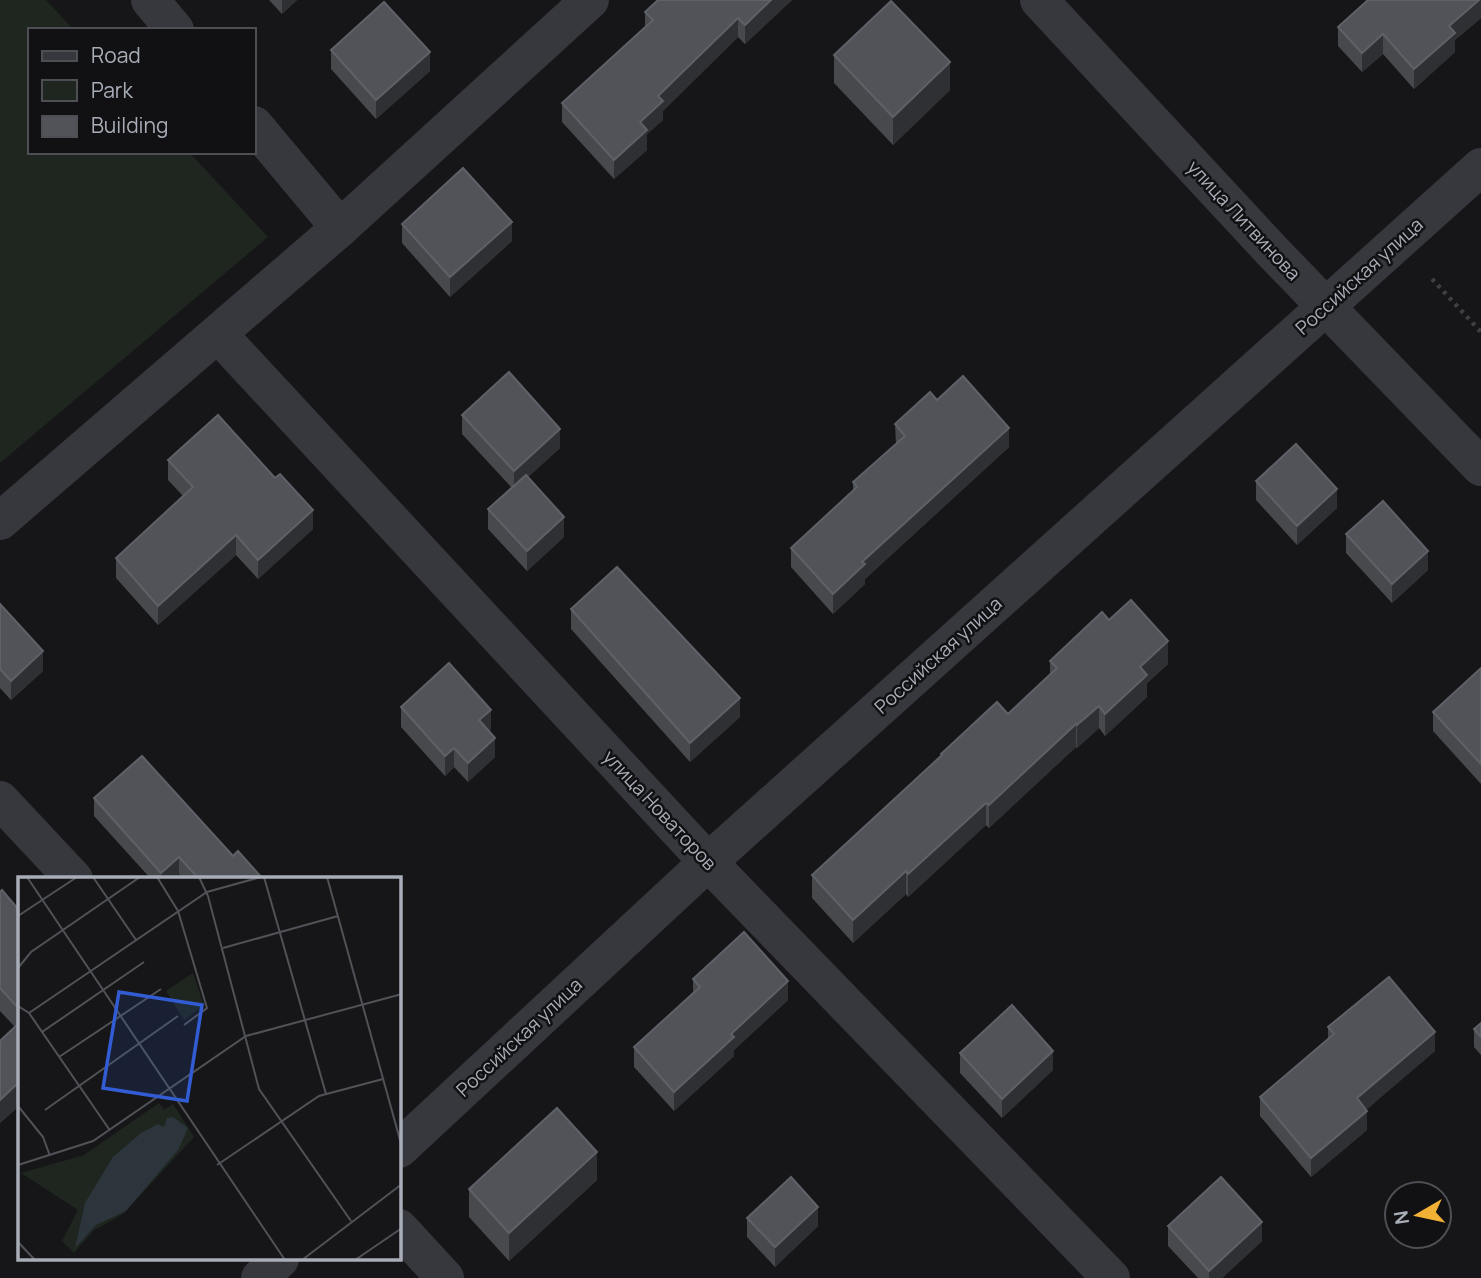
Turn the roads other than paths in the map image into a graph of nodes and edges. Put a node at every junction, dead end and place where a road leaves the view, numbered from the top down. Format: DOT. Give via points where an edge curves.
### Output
graph roads {
  1 [pos="150,0"];
  2 [pos="590,0"];
  3 [pos="1040,0"];
  4 [pos="172,28"];
  5 [pos="256,127"];
  6 [pos="1481,167"];
  7 [pos="340,228"];
  8 [pos="1325,307"];
  9 [pos="218,334"];
  10 [pos="1481,467"];
  11 [pos="0,521"];
  12 [pos="0,800"];
  13 [pos="708,862"];
  14 [pos="72,877"];
  15 [pos="401,1147"];
  16 [pos="401,1230"];
  17 [pos="279,1260"];
  18 [pos="260,1278"];
  19 [pos="445,1278"];
  20 [pos="1111,1278"];
  1 -- 4 [label="street"];
  2 -- 7 [label="street"];
  3 -- 8 [label="street, улица Литвинова"];
  5 -- 7 [label="street"];
  6 -- 8 [label="street, Российская улица"];
  7 -- 9 [label="street"];
  8 -- 10 [label="street, улица Литвинова"];
  8 -- 13 [label="street, Российская улица"];
  9 -- 11 [label="street"];
  9 -- 13 [label="street, улица Новаторов"];
  12 -- 14 [label="street"];
  13 -- 15 [label="street, Российская улица"];
  13 -- 20 [label="street, улица Новаторов"];
  16 -- 19 [label="street"];
  17 -- 18 [label="street"];
}
